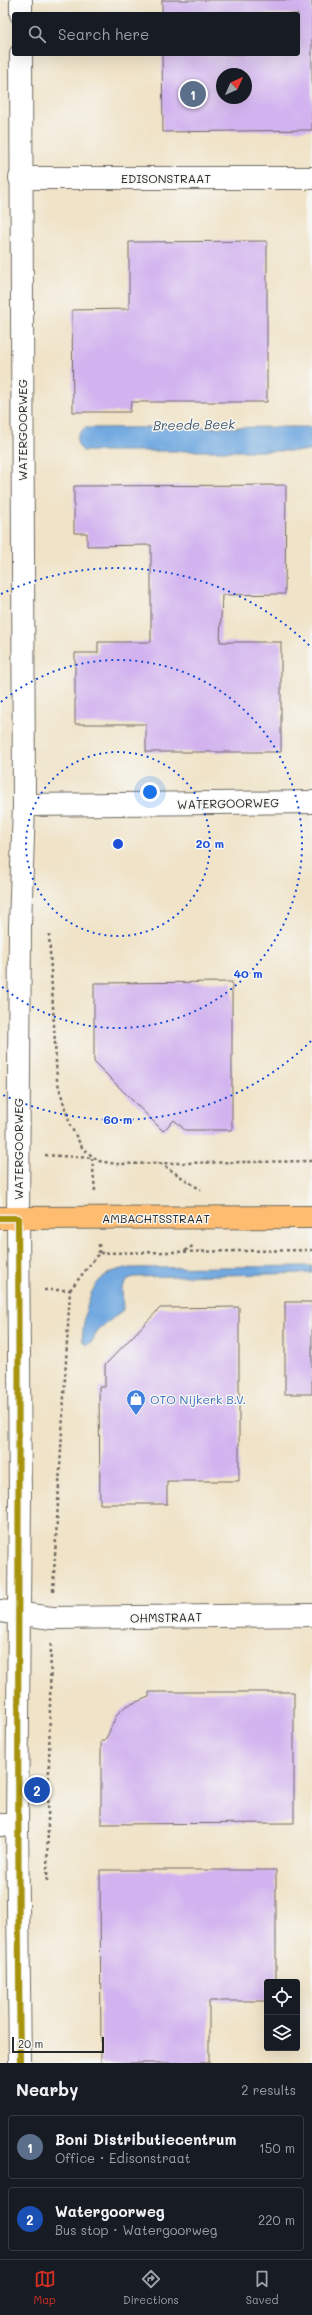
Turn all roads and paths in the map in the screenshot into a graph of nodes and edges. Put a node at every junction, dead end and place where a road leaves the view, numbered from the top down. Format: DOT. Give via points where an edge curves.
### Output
graph roads {
  1 [pos="21,0"];
  2 [pos="21,12"];
  3 [pos="21,56"];
  4 [pos="20,178"];
  5 [pos="312,178"];
  6 [pos="312,802"];
  7 [pos="24,805"];
  8 [pos="92,1158"];
  9 [pos="312,1161"];
  10 [pos="312,1217"];
  11 [pos="9,1218"];
  12 [pos="312,1250"];
  13 [pos="10,1612"];
  14 [pos="312,1615"];
  15 [pos="52,1618"];
  16 [pos="9,1825"];
  17 [pos="47,1889"];
  18 [pos="20,2063"];
  1 -- 2 [label="street"];
  3 -- 4 [label="street, WATERGOORWEG"];
  4 -- 5 [label="street, EDISONSTRAAT"];
  4 -- 7 [label="street, WATERGOORWEG"];
  6 -- 7 [label="street, WATERGOORWEG"];
  7 -- 11 [label="street, WATERGOORWEG"];
  8 -- 9 [label="path" via="116,1164"];
  10 -- 11 [label="main road, AMBACHTSSTRAAT"];
  11 -- 13 [label="street, WATERGOORWEG"];
  12 -- 15 [label="path" via="99,1254 70,1290"];
  13 -- 15 [label="street, OHMSTRAAT"];
  13 -- 16 [label="street, WATERGOORWEG"];
  14 -- 15 [label="street, OHMSTRAAT"];
  15 -- 17 [label="path"];
  16 -- 18 [label="street, WATERGOORWEG"];
}
